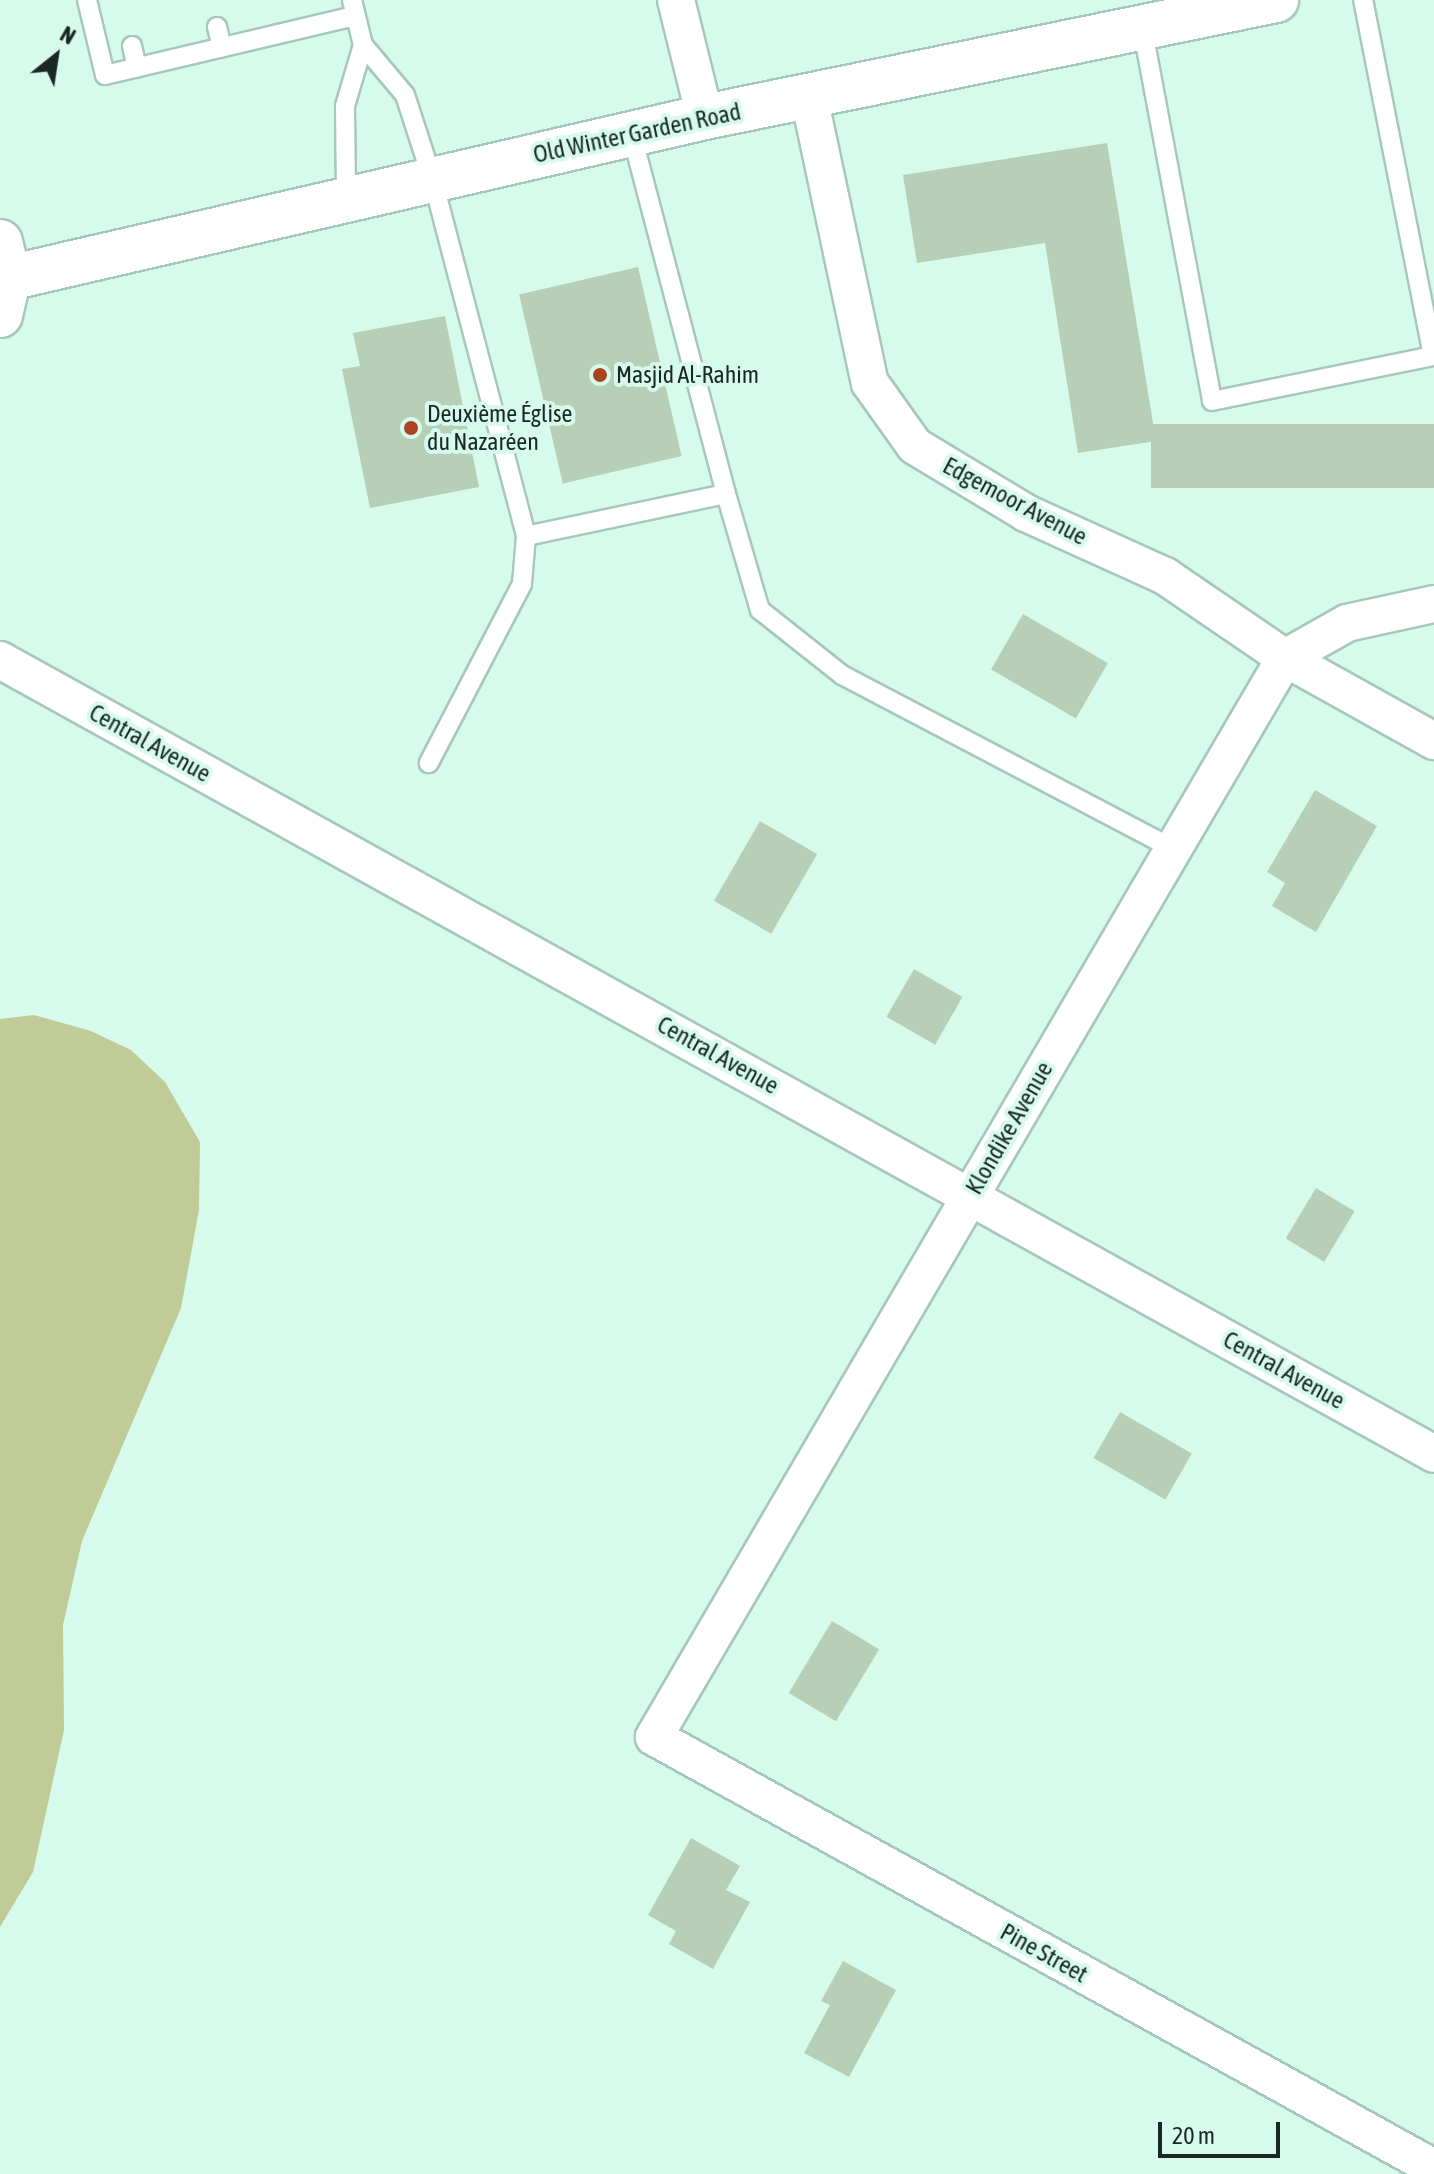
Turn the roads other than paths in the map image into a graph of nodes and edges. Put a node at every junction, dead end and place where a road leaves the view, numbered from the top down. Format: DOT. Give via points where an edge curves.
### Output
graph roads {
  1 [pos="87,0"];
  2 [pos="676,0"];
  3 [pos="1276,0"];
  4 [pos="1363,0"];
  5 [pos="354,8"];
  6 [pos="1142,13"];
  7 [pos="273,16"];
  8 [pos="217,27"];
  9 [pos="278,34"];
  10 [pos="168,40"];
  11 [pos="363,45"];
  12 [pos="132,46"];
  13 [pos="222,47"];
  14 [pos="172,59"];
  15 [pos="137,67"];
  16 [pos="809,97"];
  17 [pos="705,117"];
  18 [pos="632,136"];
  19 [pos="433,181"];
  20 [pos="346,200"];
  21 [pos="2,278"];
  22 [pos="726,494"];
  23 [pos="526,536"];
  24 [pos="1434,604"];
  25 [pos="1285,658"];
  26 [pos="0,660"];
  27 [pos="1434,741"];
  28 [pos="429,763"];
  29 [pos="1173,849"];
  30 [pos="970,1194"];
  31 [pos="1434,1454"];
  32 [pos="654,1737"];
  33 [pos="1434,2168"];
  1 -- 15 [label="lane" via="105,75"];
  2 -- 17 [label="street"];
  3 -- 6 [label="main road, Old Winter Garden Road"];
  4 -- 6 [label="lane" via="1433,356 1212,401"];
  5 -- 9 [label="lane" via="308,18"];
  5 -- 11 [label="lane"];
  6 -- 16 [label="main road, Old Winter Garden Road"];
  7 -- 9 [label="lane"];
  8 -- 13 [label="lane"];
  9 -- 13 [label="lane"];
  10 -- 14 [label="lane"];
  11 -- 19 [label="lane" via="405,95"];
  11 -- 20 [label="lane" via="345,106"];
  12 -- 15 [label="lane"];
  13 -- 14 [label="lane"];
  14 -- 15 [label="lane"];
  16 -- 17 [label="main road, Old Winter Garden Road"];
  16 -- 25 [label="street, Edgemoor Avenue" via="870,383 915,446 1026,513 1165,576"];
  17 -- 18 [label="main road, Old Winter Garden Road"];
  18 -- 19 [label="main road, Old Winter Garden Road"];
  18 -- 22 [label="lane"];
  19 -- 20 [label="main road, Old Winter Garden Road"];
  19 -- 23 [label="lane"];
  20 -- 21 [label="main road, Old Winter Garden Road"];
  22 -- 23 [label="lane"];
  22 -- 29 [label="lane" via="760,610 830,666"];
  23 -- 28 [label="lane" via="522,584"];
  24 -- 25 [label="street" via="1347,623"];
  25 -- 27 [label="street, Edgemoor Avenue"];
  25 -- 29 [label="street, Klondike Avenue"];
  26 -- 30 [label="street, Central Avenue"];
  29 -- 30 [label="street, Klondike Avenue"];
  30 -- 31 [label="street, Central Avenue"];
  30 -- 32 [label="street, Klondike Avenue"];
  32 -- 33 [label="street, Pine Street"];
}
